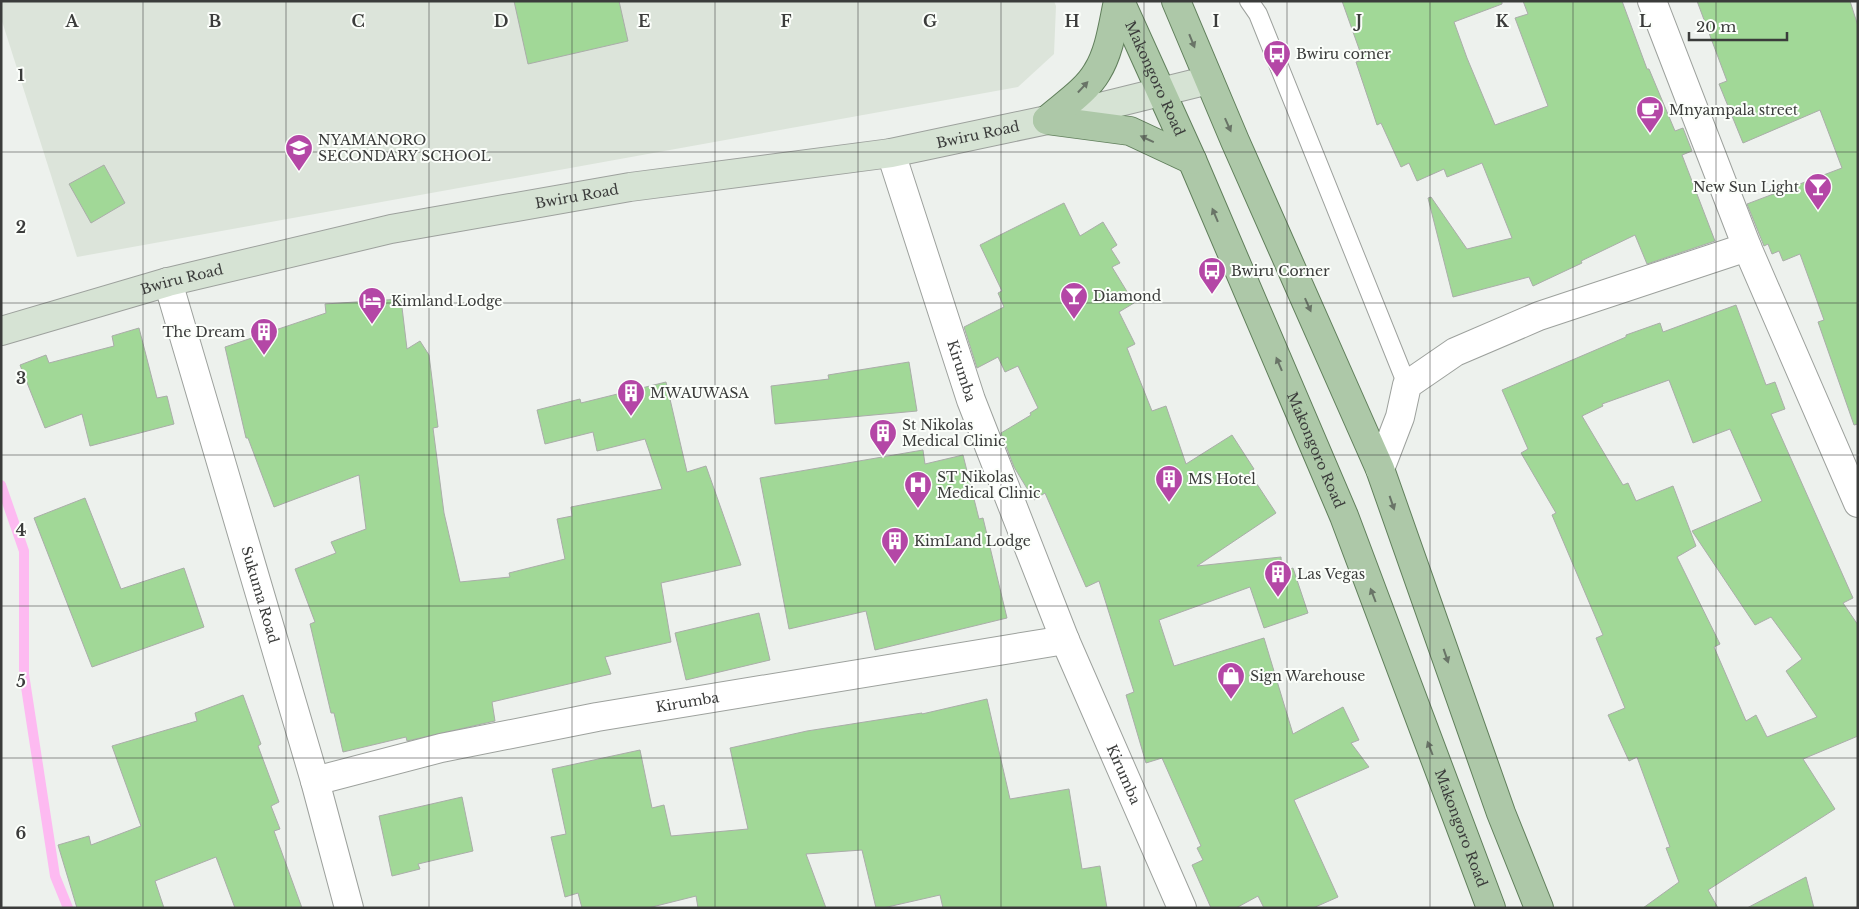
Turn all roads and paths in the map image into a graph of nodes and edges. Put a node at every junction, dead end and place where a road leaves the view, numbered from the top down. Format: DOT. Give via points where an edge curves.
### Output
graph roads {
  1 [pos="1119,1"];
  2 [pos="1176,1"];
  3 [pos="1249,1"];
  4 [pos="1652,1"];
  5 [pos="1208,80"];
  6 [pos="1160,92"];
  7 [pos="1047,120"];
  8 [pos="891,153"];
  9 [pos="1192,160"];
  10 [pos="1748,247"];
  11 [pos="168,282"];
  12 [pos="1,331"];
  13 [pos="1407,385"];
  14 [pos="1380,469"];
  15 [pos="1858,503"];
  16 [pos="1065,640"];
  17 [pos="315,781"];
  18 [pos="349,908"];
  19 [pos="1182,908"];
  20 [pos="1491,908"];
  21 [pos="1539,908"];
  1 -- 6 [label="main road, Makongoro Road"];
  7 -- 1 [label="main road, one-way" via="1097,72 1109,43"];
  2 -- 5 [label="main road, one-way"];
  3 -- 13 [label="lane" via="1258,14"];
  4 -- 10 [label="street"];
  5 -- 6 [label="main road, Bwiru Road"];
  5 -- 14 [label="main road, one-way"];
  6 -- 7 [label="main road, Bwiru Road"];
  6 -- 9 [label="main road, Makongoro Road"];
  7 -- 8 [label="main road, Bwiru Road"];
  9 -- 7 [label="main road, one-way" via="1130,131"];
  8 -- 11 [label="main road, Bwiru Road" via="630,187 391,229"];
  8 -- 16 [label="street, Kirumba" via="971,400"];
  20 -- 9 [label="main road, Makongoro Road, one-way" via="1344,516"];
  10 -- 13 [label="street" via="1539,316 1455,352"];
  10 -- 15 [label="street"];
  11 -- 12 [label="main road, Bwiru Road"];
  11 -- 17 [label="street, Sukuma Road"];
  13 -- 14 [label="street" via="1400,418"];
  14 -- 21 [label="main road, one-way" via="1501,813"];
  16 -- 17 [label="street, Kirumba" via="597,717 441,748"];
  16 -- 19 [label="street, Kirumba"];
  17 -- 18 [label="street, Sukuma Road"];
}
